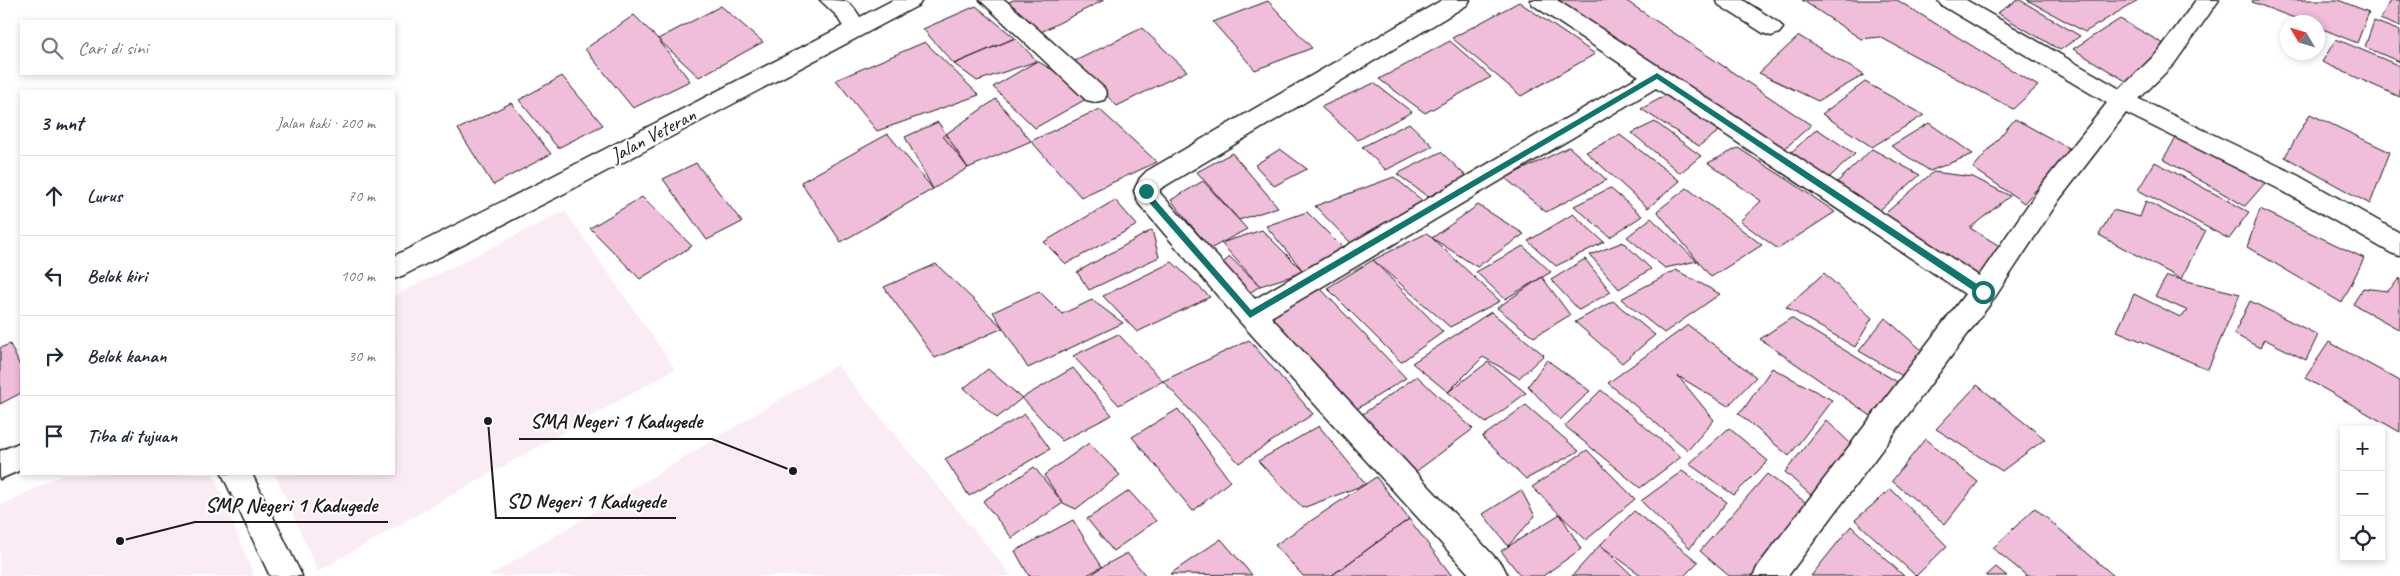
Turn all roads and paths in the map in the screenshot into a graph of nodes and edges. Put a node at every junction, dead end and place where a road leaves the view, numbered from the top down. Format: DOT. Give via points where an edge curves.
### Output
graph roads {
  1 [pos="831,0"];
  2 [pos="911,0"];
  3 [pos="991,0"];
  4 [pos="1459,0"];
  5 [pos="1541,0"];
  6 [pos="1727,0"];
  7 [pos="1949,0"];
  8 [pos="2208,0"];
  9 [pos="855,28"];
  10 [pos="1771,28"];
  11 [pos="1657,76"];
  12 [pos="1095,94"];
  13 [pos="2122,101"];
  14 [pos="2400,246"];
  15 [pos="395,267"];
  16 [pos="1983,292"];
  17 [pos="1250,315"];
  18 [pos="20,456"];
  19 [pos="0,466"];
  20 [pos="237,475"];
  21 [pos="286,576"];
  22 [pos="1492,576"];
  23 [pos="1769,576"];
  1 -- 9 [label="main road" via="844,10"];
  2 -- 9 [label="main road, Jalan Veteran"];
  3 -- 12 [label="main road"];
  4 -- 17 [label="main road" via="1147,186 1148,197"];
  5 -- 11 [label="main road"];
  6 -- 10 [label="main road"];
  7 -- 13 [label="main road"];
  8 -- 13 [label="main road" via="2166,58"];
  9 -- 15 [label="main road, Jalan Veteran"];
  11 -- 16 [label="main road"];
  11 -- 17 [label="main road"];
  13 -- 14 [label="main road" via="2288,182"];
  13 -- 16 [label="main road" via="2050,193"];
  16 -- 23 [label="main road"];
  17 -- 22 [label="main road"];
  18 -- 19 [label="main road"];
  20 -- 21 [label="main road"];
}
